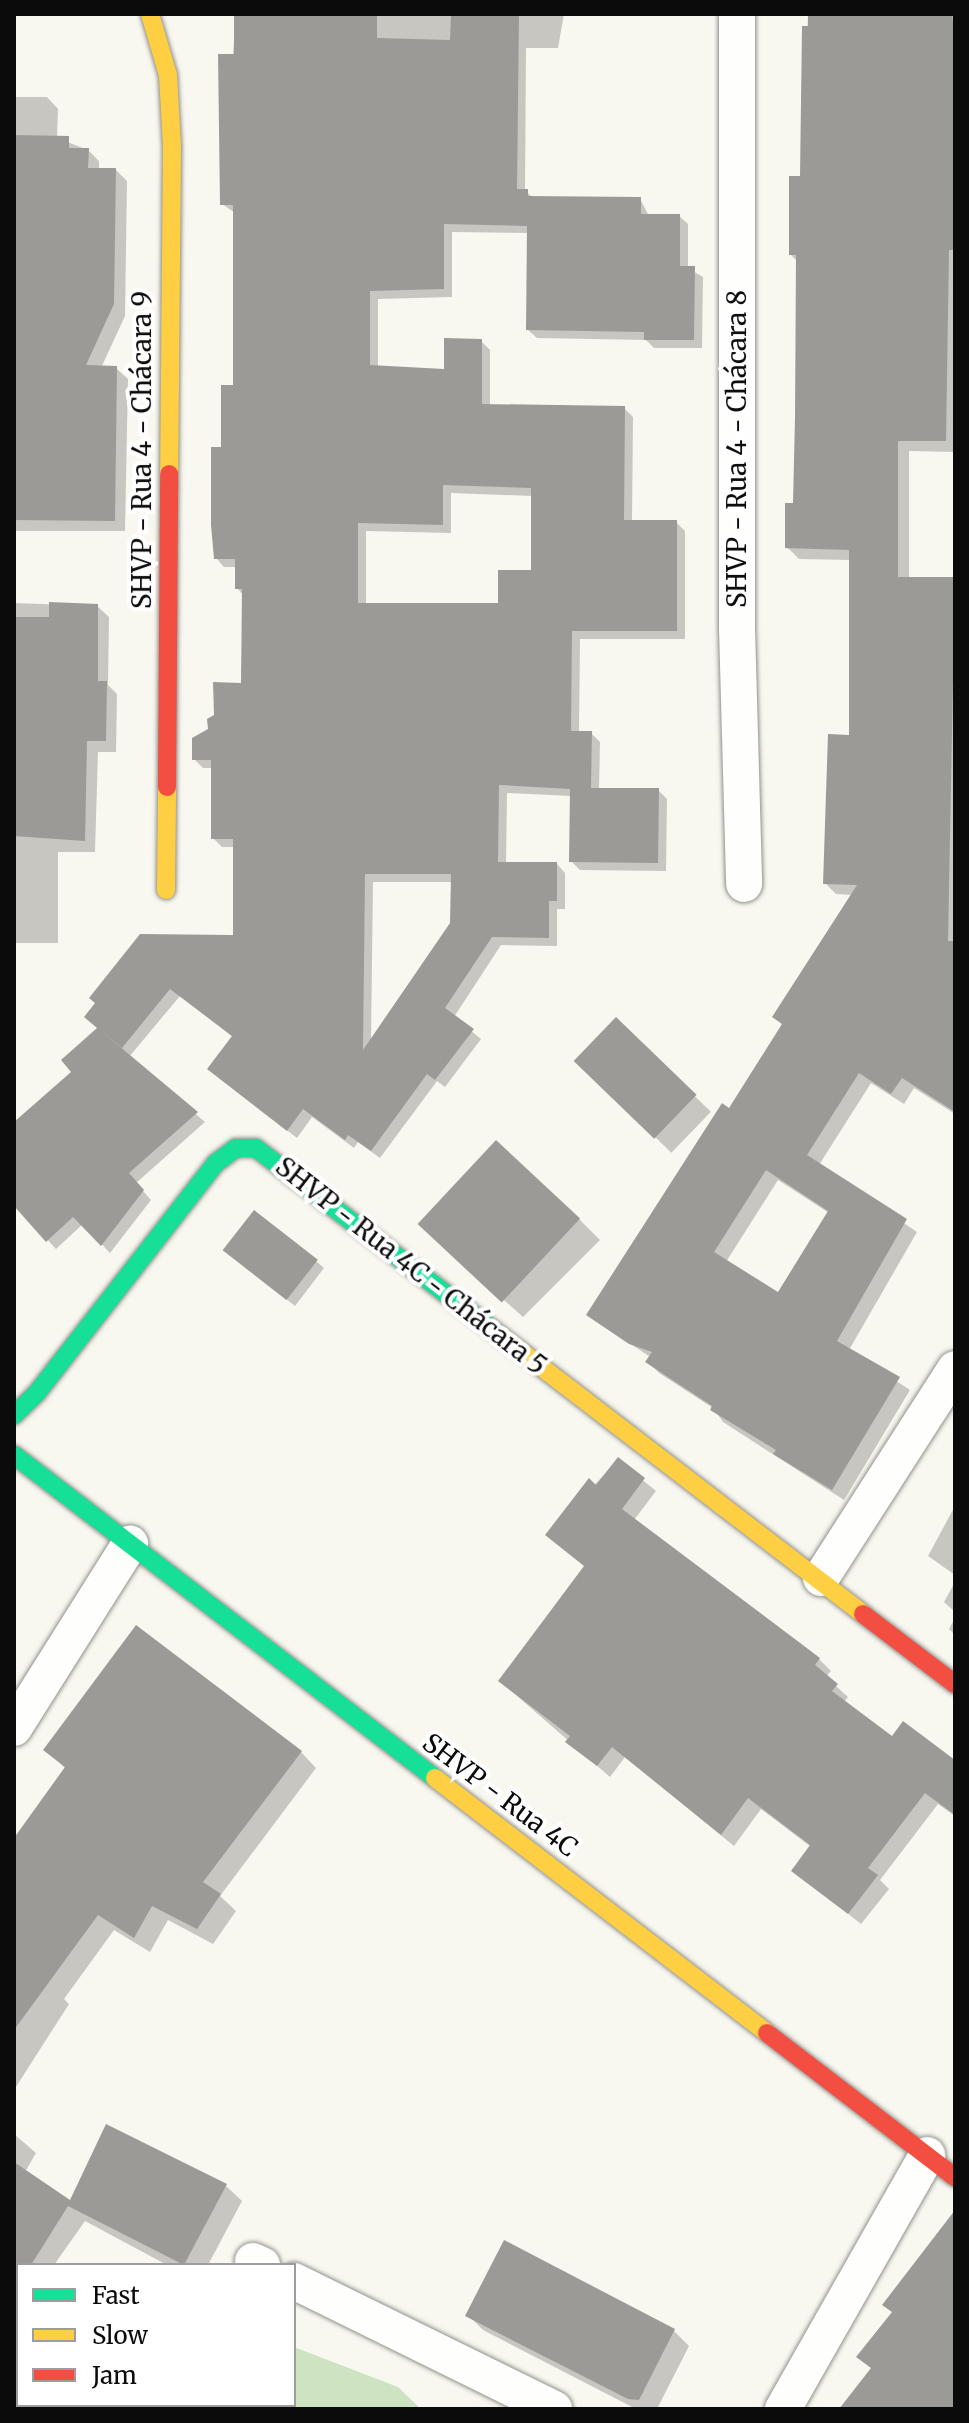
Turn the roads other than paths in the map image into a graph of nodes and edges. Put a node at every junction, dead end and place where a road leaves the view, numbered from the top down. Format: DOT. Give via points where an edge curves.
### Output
graph roads {
  1 [pos="150,14"];
  2 [pos="737,14"];
  3 [pos="744,884"];
  4 [pos="166,890"];
  5 [pos="955,1369"];
  6 [pos="14,1415"];
  7 [pos="14,1455"];
  8 [pos="130,1544"];
  9 [pos="821,1578"];
  10 [pos="955,1684"];
  11 [pos="14,1728"];
  12 [pos="941,2166"];
  13 [pos="296,2282"];
  14 [pos="554,2409"];
  15 [pos="783,2409"];
  1 -- 4 [label="street, SHVP - Rua 4 - Chácara 9" via="168,75 172,146"];
  2 -- 3 [label="street, SHVP - Rua 4 - Chácara 8" via="737,628"];
  5 -- 9 [label="street"];
  6 -- 9 [label="street, SHVP - Rua 4C - Chácara 5" via="36,1394 216,1163 236,1148 256,1148 513,1349"];
  7 -- 8 [label="street, SHVP - Rua 4C"];
  8 -- 11 [label="street"];
  8 -- 12 [label="street, SHVP - Rua 4C"];
  9 -- 10 [label="street, SHVP - Rua 4C - Chácara 5"];
  12 -- 15 [label="street"];
  13 -- 14 [label="street"];
}
